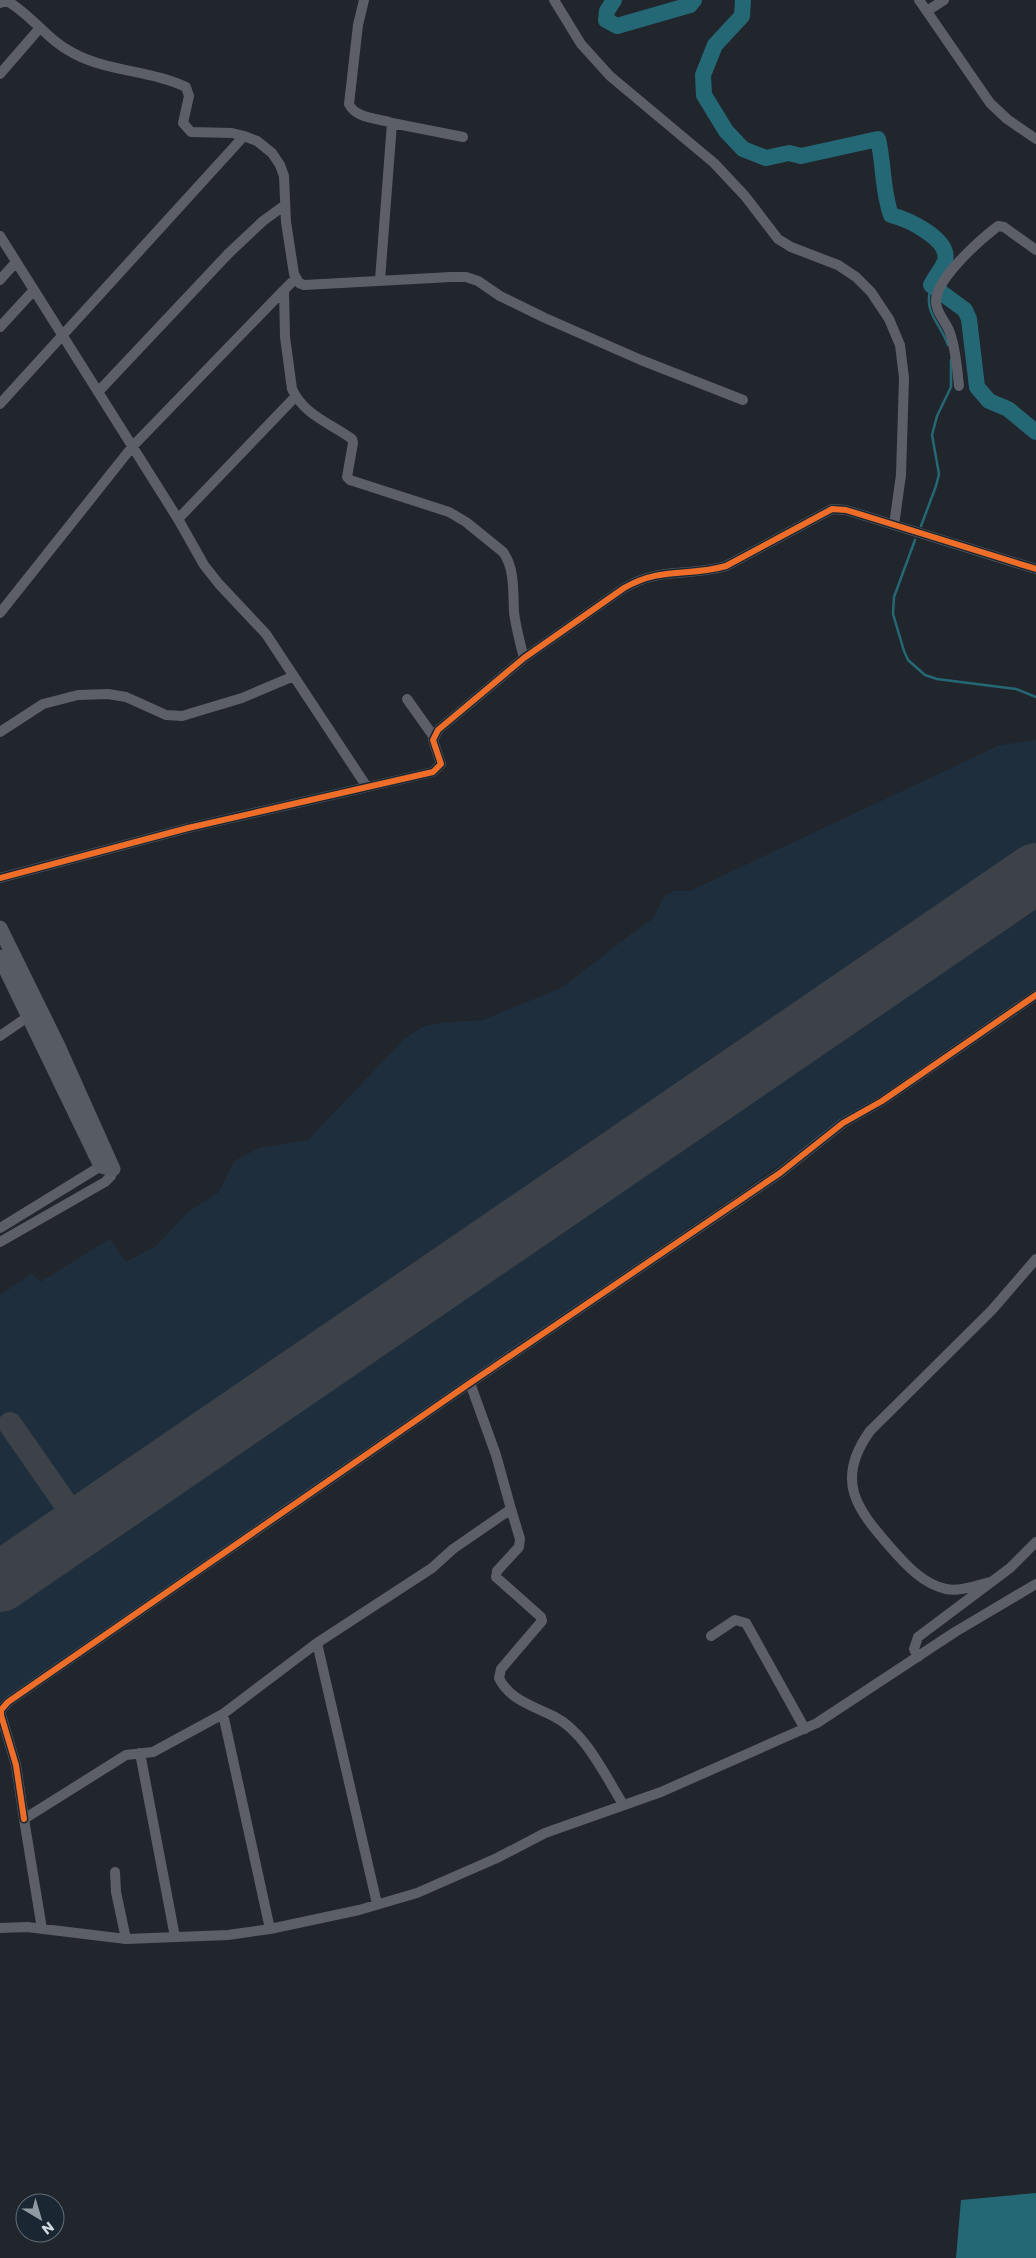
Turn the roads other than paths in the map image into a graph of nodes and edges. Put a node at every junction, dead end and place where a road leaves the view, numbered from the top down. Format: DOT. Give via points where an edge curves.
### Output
graph roads {
  1 [pos="364,0"];
  2 [pos="554,0"];
  3 [pos="919,0"];
  4 [pos="944,0"];
  5 [pos="5,1"];
  6 [pos="927,11"];
  7 [pos="39,29"];
  8 [pos="0,74"];
  9 [pos="392,123"];
  10 [pos="244,136"];
  11 [pos="463,137"];
  12 [pos="1036,138"];
  13 [pos="285,205"];
  14 [pos="0,236"];
  15 [pos="1036,250"];
  16 [pos="16,262"];
  17 [pos="296,278"];
  18 [pos="0,280"];
  19 [pos="380,280"];
  20 [pos="34,290"];
  21 [pos="284,290"];
  22 [pos="0,327"];
  23 [pos="62,336"];
  24 [pos="959,386"];
  25 [pos="98,392"];
  26 [pos="296,396"];
  27 [pos="743,400"];
  28 [pos="0,404"];
  29 [pos="132,447"];
  30 [pos="178,519"];
  31 [pos="894,525"];
  32 [pos="1036,569"];
  33 [pos="0,613"];
  34 [pos="524,658"];
  35 [pos="294,676"];
  36 [pos="407,699"];
  37 [pos="0,732"];
  38 [pos="434,737"];
  39 [pos="366,787"];
  40 [pos="0,878"];
  41 [pos="0,928"];
  42 [pos="4,956"];
  43 [pos="1036,995"];
  44 [pos="29,1016"];
  45 [pos="0,1036"];
  46 [pos="107,1167"];
  47 [pos="0,1228"];
  48 [pos="0,1242"];
  49 [pos="1036,1259"];
  50 [pos="470,1383"];
  51 [pos="511,1509"];
  52 [pos="1036,1542"];
  53 [pos="991,1582"];
  54 [pos="1036,1584"];
  55 [pos="711,1636"];
  56 [pos="318,1642"];
  57 [pos="918,1657"];
  58 [pos="223,1714"];
  59 [pos="805,1729"];
  60 [pos="140,1753"];
  61 [pos="623,1804"];
  62 [pos="24,1819"];
  63 [pos="115,1872"];
  64 [pos="377,1904"];
  65 [pos="0,1928"];
  66 [pos="42,1929"];
  67 [pos="270,1929"];
  68 [pos="175,1937"];
  69 [pos="126,1939"];
  1 -- 9 [label="street" via="349,104 358,114"];
  2 -- 31 [label="street" via="581,44 605,70 714,164 745,196 778,239 790,247 838,265 856,277 871,292 889,319 900,345 904,378 902,475"];
  3 -- 6 [label="street"];
  4 -- 6 [label="street"];
  5 -- 7 [label="street"];
  6 -- 12 [label="street" via="990,103"];
  7 -- 8 [label="street"];
  7 -- 10 [label="street" via="72,53 103,65 155,76 186,87 189,96 183,123 191,132"];
  9 -- 11 [label="street"];
  9 -- 19 [label="street"];
  10 -- 13 [label="street" via="272,153 280,165 284,176"];
  10 -- 23 [label="street"];
  13 -- 17 [label="street"];
  13 -- 25 [label="street" via="228,254"];
  14 -- 16 [label="street"];
  15 -- 24 [label="street" via="998,226 944,280 935,300 952,336"];
  16 -- 18 [label="street"];
  16 -- 20 [label="street"];
  17 -- 19 [label="street" via="304,285"];
  17 -- 21 [label="street"];
  19 -- 27 [label="street" via="471,278 546,318"];
  20 -- 22 [label="street"];
  20 -- 23 [label="street"];
  21 -- 26 [label="street" via="285,337 292,389"];
  21 -- 29 [label="street"];
  23 -- 25 [label="street"];
  23 -- 28 [label="street"];
  25 -- 29 [label="street"];
  26 -- 30 [label="street"];
  26 -- 34 [label="street" via="309,412 352,439 347,470 350,480 449,512 503,552 508,558 516,627"];
  29 -- 30 [label="street"];
  29 -- 33 [label="street"];
  30 -- 35 [label="street" via="204,565 266,634"];
  31 -- 32 [label="street"];
  31 -- 34 [label="street" via="846,510 822,513 726,566 657,574 636,581"];
  34 -- 38 [label="street" via="444,724"];
  35 -- 37 [label="street" via="242,698 182,716 166,715 126,696 78,695 43,704"];
  35 -- 39 [label="street"];
  36 -- 38 [label="street"];
  38 -- 39 [label="street" via="439,768"];
  39 -- 40 [label="street" via="188,828"];
  41 -- 42 [label="highway"];
  42 -- 44 [label="highway"];
  42 -- 46 [label="highway" via="58,1046"];
  43 -- 50 [label="street" via="882,1101 843,1123 780,1173"];
  44 -- 45 [label="street"];
  44 -- 46 [label="highway"];
  46 -- 47 [label="street"];
  46 -- 48 [label="street" via="111,1176 105,1182"];
  49 -- 53 [label="street" via="992,1310 870,1431 858,1449 853,1467 852,1487 862,1514 902,1562 925,1581 953,1590"];
  50 -- 51 [label="street"];
  50 -- 62 [label="street" via="4,1706 1,1715 16,1765"];
  51 -- 56 [label="street" via="452,1549 432,1568"];
  51 -- 61 [label="street" via="520,1547 496,1577 542,1621 501,1669 500,1678 509,1691 534,1709 573,1728"];
  52 -- 53 [label="street"];
  53 -- 57 [label="street" via="918,1637 914,1648"];
  54 -- 57 [label="street"];
  55 -- 59 [label="street" via="735,1620 746,1623"];
  56 -- 58 [label="street"];
  56 -- 64 [label="street"];
  57 -- 59 [label="street"];
  58 -- 60 [label="street" via="168,1746"];
  58 -- 67 [label="street"];
  59 -- 61 [label="street" via="661,1792"];
  60 -- 62 [label="street" via="126,1755"];
  60 -- 68 [label="street"];
  61 -- 64 [label="street" via="545,1833 498,1858 416,1893"];
  62 -- 66 [label="street"];
  63 -- 69 [label="street"];
  64 -- 67 [label="street"];
  65 -- 66 [label="street"];
  66 -- 69 [label="street"];
  67 -- 68 [label="street"];
  68 -- 69 [label="street"];
}
